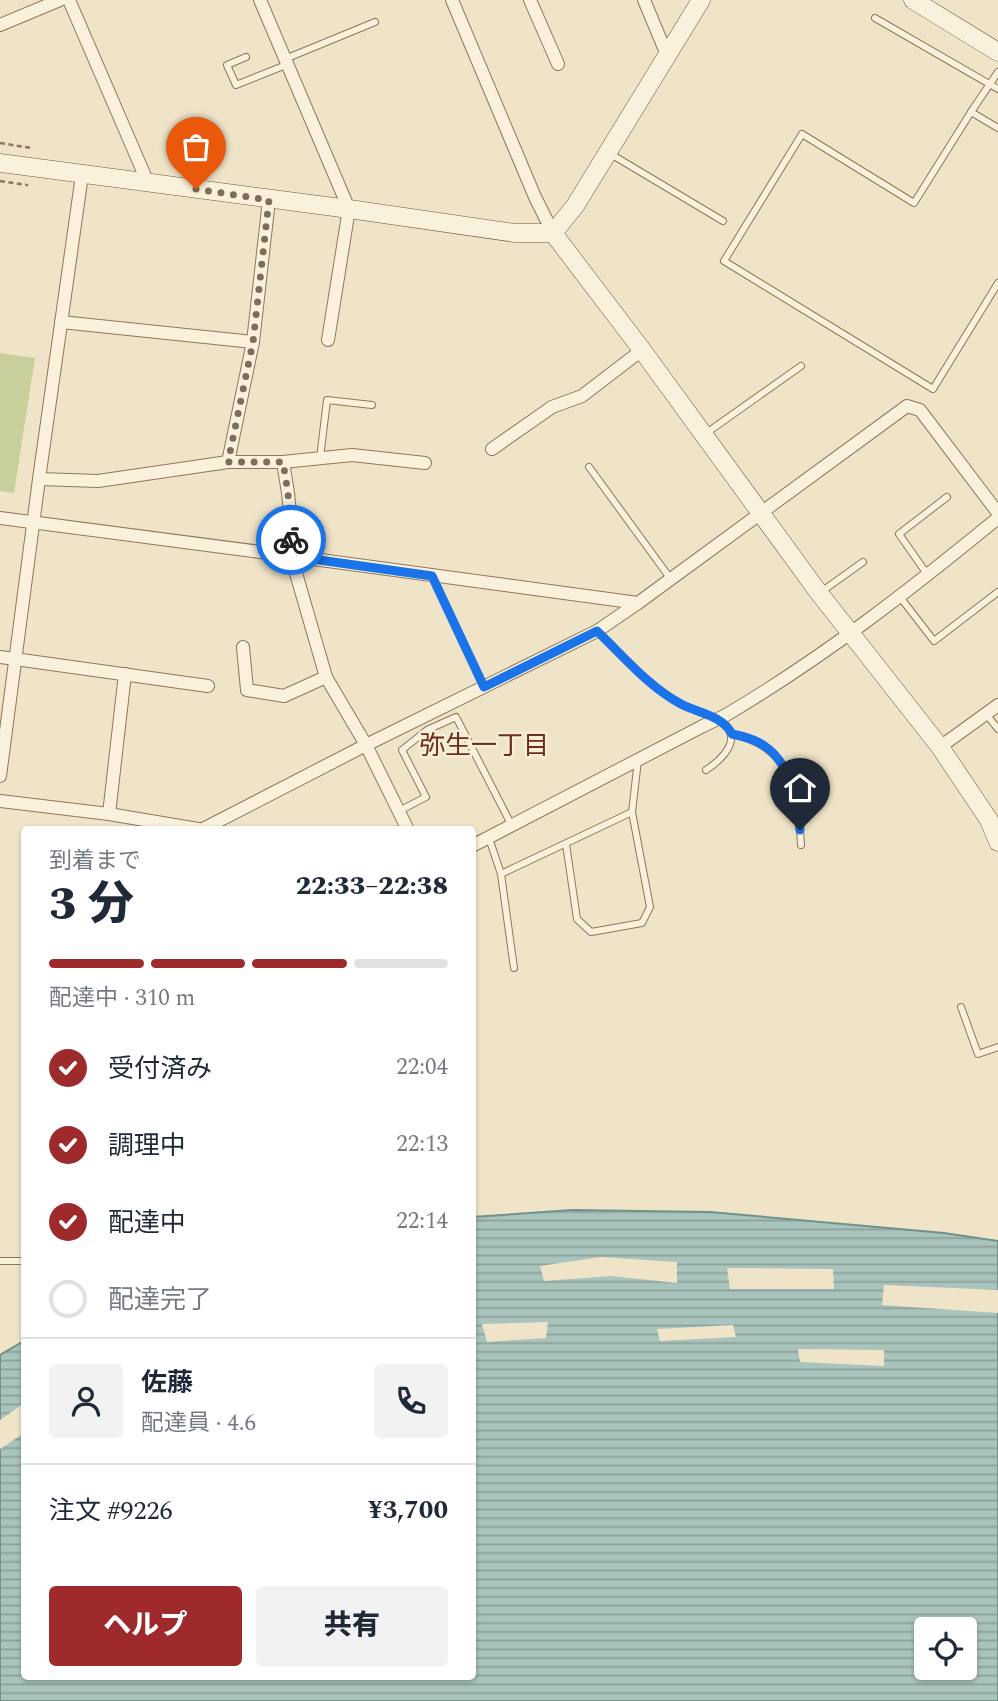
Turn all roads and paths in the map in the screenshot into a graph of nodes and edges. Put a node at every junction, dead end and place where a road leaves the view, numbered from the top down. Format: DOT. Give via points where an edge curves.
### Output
graph roads {
  1 [pos="60,0"];
  2 [pos="69,0"];
  3 [pos="260,0"];
  4 [pos="452,0"];
  5 [pos="530,0"];
  6 [pos="643,0"];
  7 [pos="701,0"];
  8 [pos="913,0"];
  9 [pos="875,19"];
  10 [pos="375,22"];
  11 [pos="0,25"];
  12 [pos="998,52"];
  13 [pos="667,55"];
  14 [pos="246,57"];
  15 [pos="286,61"];
  16 [pos="558,64"];
  17 [pos="998,72"];
  18 [pos="990,84"];
  19 [pos="998,89"];
  20 [pos="971,112"];
  21 [pos="998,128"];
  22 [pos="607,152"];
  23 [pos="0,163"];
  24 [pos="82,175"];
  25 [pos="148,183"];
  26 [pos="269,200"];
  27 [pos="349,209"];
  28 [pos="723,222"];
  29 [pos="553,233"];
  30 [pos="998,283"];
  31 [pos="61,322"];
  32 [pos="328,340"];
  33 [pos="253,342"];
  34 [pos="642,350"];
  35 [pos="801,366"];
  36 [pos="372,405"];
  37 [pos="704,435"];
  38 [pos="492,449"];
  39 [pos="320,458"];
  40 [pos="228,462"];
  41 [pos="283,462"];
  42 [pos="425,463"];
  43 [pos="589,467"];
  44 [pos="39,479"];
  45 [pos="947,497"];
  46 [pos="761,513"];
  47 [pos="998,515"];
  48 [pos="0,518"];
  49 [pos="34,523"];
  50 [pos="291,556"];
  51 [pos="863,562"];
  52 [pos="928,575"];
  53 [pos="432,576"];
  54 [pos="671,579"];
  55 [pos="998,592"];
  56 [pos="819,593"];
  57 [pos="900,597"];
  58 [pos="638,604"];
  59 [pos="597,631"];
  60 [pos="850,634"];
  61 [pos="243,647"];
  62 [pos="0,657"];
  63 [pos="16,659"];
  64 [pos="125,674"];
  65 [pos="326,677"];
  66 [pos="208,686"];
  67 [pos="484,687"];
  68 [pos="998,705"];
  69 [pos="986,713"];
  70 [pos="998,729"];
  71 [pos="732,734"];
  72 [pos="366,745"];
  73 [pos="940,747"];
  74 [pos="638,760"];
  75 [pos="706,770"];
  76 [pos="0,776"];
  77 [pos="0,801"];
  78 [pos="399,811"];
  79 [pos="632,812"];
  80 [pos="109,814"];
  81 [pos="157,826"];
  82 [pos="209,826"];
  83 [pos="406,826"];
  84 [pos="512,826"];
  85 [pos="489,838"];
  86 [pos="998,842"];
  87 [pos="476,844"];
  88 [pos="566,844"];
  89 [pos="801,845"];
  90 [pos="501,874"];
  91 [pos="514,968"];
  92 [pos="961,1007"];
  93 [pos="998,1048"];
  94 [pos="21,1261"];
  95 [pos="0,1262"];
  1 -- 11 [label="street"];
  2 -- 25 [label="street"];
  3 -- 15 [label="street"];
  4 -- 29 [label="street"];
  5 -- 16 [label="street"];
  6 -- 13 [label="street"];
  7 -- 13 [label="street"];
  8 -- 12 [label="street"];
  9 -- 18 [label="lane"];
  10 -- 15 [label="lane"];
  13 -- 22 [label="street"];
  14 -- 15 [label="lane" via="228,65 236,85"];
  15 -- 27 [label="street"];
  17 -- 18 [label="lane"];
  18 -- 19 [label="lane"];
  18 -- 20 [label="lane"];
  20 -- 21 [label="lane"];
  20 -- 30 [label="lane" via="915,203 802,134 724,261 933,389"];
  22 -- 28 [label="lane"];
  22 -- 29 [label="street"];
  23 -- 24 [label="street"];
  24 -- 25 [label="street"];
  24 -- 31 [label="street"];
  25 -- 26 [label="street"];
  26 -- 27 [label="street"];
  26 -- 33 [label="street"];
  27 -- 29 [label="street" via="516,233"];
  27 -- 32 [label="street"];
  29 -- 34 [label="street"];
  31 -- 33 [label="street"];
  31 -- 44 [label="street"];
  33 -- 40 [label="street"];
  34 -- 37 [label="street"];
  34 -- 38 [label="street" via="582,396 552,407"];
  35 -- 37 [label="lane"];
  36 -- 39 [label="lane" via="327,400"];
  37 -- 46 [label="street"];
  39 -- 41 [label="street"];
  39 -- 42 [label="street" via="352,455"];
  40 -- 41 [label="street"];
  40 -- 44 [label="street" via="98,481"];
  41 -- 50 [label="street"];
  43 -- 54 [label="lane"];
  44 -- 49 [label="street"];
  45 -- 52 [label="lane" via="899,534"];
  46 -- 47 [label="street" via="907,406 920,410"];
  46 -- 54 [label="street"];
  46 -- 56 [label="street"];
  47 -- 52 [label="street"];
  48 -- 49 [label="street"];
  49 -- 50 [label="street"];
  49 -- 63 [label="street"];
  50 -- 53 [label="street"];
  50 -- 65 [label="street"];
  51 -- 56 [label="lane"];
  52 -- 57 [label="street"];
  53 -- 58 [label="street"];
  53 -- 67 [label="lane"];
  54 -- 58 [label="street"];
  55 -- 57 [label="lane" via="934,641"];
  56 -- 60 [label="street"];
  57 -- 60 [label="street"];
  58 -- 59 [label="street"];
  59 -- 67 [label="street"];
  59 -- 71 [label="lane" via="654,685 680,704 706,713"];
  60 -- 73 [label="street"];
  60 -- 74 [label="street, bridge" via="779,684"];
  61 -- 65 [label="street" via="247,690 284,696"];
  62 -- 63 [label="street"];
  63 -- 64 [label="street"];
  63 -- 76 [label="street"];
  64 -- 66 [label="street"];
  64 -- 80 [label="street"];
  65 -- 72 [label="street"];
  67 -- 72 [label="street"];
  68 -- 69 [label="street"];
  69 -- 70 [label="lane"];
  69 -- 73 [label="street"];
  71 -- 75 [label="lane" via="728,749"];
  71 -- 89 [label="lane" via="764,745 779,759 792,783"];
  72 -- 78 [label="street"];
  72 -- 82 [label="street"];
  73 -- 86 [label="street" via="989,820"];
  74 -- 79 [label="lane"];
  74 -- 84 [label="street"];
  77 -- 80 [label="street"];
  78 -- 83 [label="street"];
  78 -- 84 [label="lane" via="426,797 402,750 427,730 456,717"];
  79 -- 88 [label="lane"];
  79 -- 88 [label="lane" via="650,907 642,923 591,932 577,919"];
  80 -- 81 [label="street"];
  84 -- 85 [label="street"];
  85 -- 87 [label="street"];
  85 -- 90 [label="lane"];
  88 -- 90 [label="lane"];
  90 -- 91 [label="lane"];
  92 -- 93 [label="lane" via="978,1054"];
  94 -- 95 [label="lane"];
}
